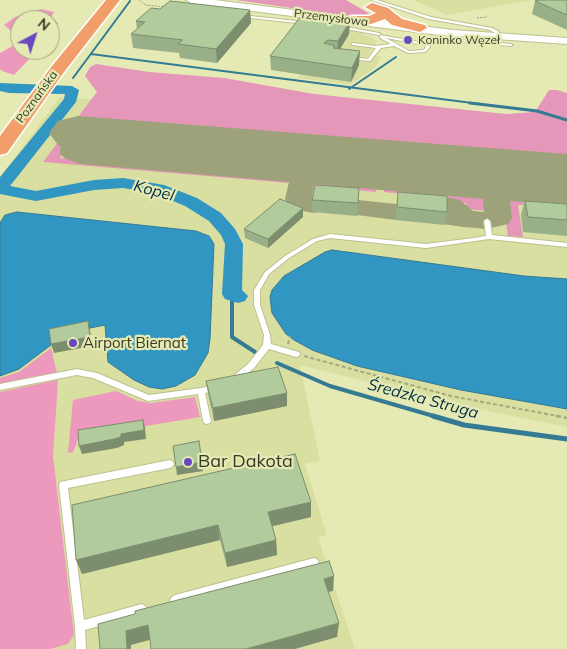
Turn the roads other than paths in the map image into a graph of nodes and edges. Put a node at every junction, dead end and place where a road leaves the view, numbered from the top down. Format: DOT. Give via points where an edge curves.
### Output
graph roads {
  1 [pos="103,0"];
  2 [pos="113,0"];
  3 [pos="191,0"];
  4 [pos="358,0"];
  5 [pos="240,16"];
  6 [pos="380,19"];
  7 [pos="351,20"];
  8 [pos="308,23"];
  9 [pos="338,26"];
  10 [pos="420,28"];
  11 [pos="453,33"];
  12 [pos="499,37"];
  13 [pos="567,41"];
  14 [pos="353,44"];
  15 [pos="425,44"];
  16 [pos="393,45"];
  17 [pos="512,45"];
  18 [pos="379,47"];
  19 [pos="346,58"];
  20 [pos="35,92"];
  21 [pos="0,131"];
  22 [pos="0,149"];
  23 [pos="487,221"];
  24 [pos="489,237"];
  25 [pos="567,245"];
  26 [pos="267,346"];
  27 [pos="296,354"];
  28 [pos="0,387"];
  29 [pos="201,391"];
  30 [pos="207,422"];
  31 [pos="170,464"];
  32 [pos="314,562"];
  33 [pos="80,626"];
  34 [pos="81,649"];
  1 -- 20 [label="highway, Poznańska"];
  2 -- 20 [label="highway, Poznańska"];
  3 -- 7 [label="street, Przemysłowa"];
  4 -- 6 [label="highway"];
  5 -- 8 [label="lane"];
  6 -- 7 [label="highway"];
  6 -- 9 [label="lane"];
  6 -- 10 [label="highway"];
  6 -- 11 [label="street, Przemysłowa"];
  6 -- 12 [label="lane" via="430,18 491,29"];
  6 -- 15 [label="lane"];
  6 -- 16 [label="lane"];
  10 -- 11 [label="street, Przemysłowa"];
  11 -- 12 [label="street, Przemysłowa"];
  12 -- 13 [label="street, Przemysłowa"];
  14 -- 18 [label="lane"];
  15 -- 16 [label="lane" via="428,49 417,53 405,52"];
  15 -- 17 [label="lane" via="449,40"];
  16 -- 18 [label="lane"];
  18 -- 19 [label="lane" via="369,60"];
  20 -- 21 [label="highway, Poznańska"];
  20 -- 22 [label="highway, Poznańska"];
  23 -- 24 [label="lane"];
  24 -- 25 [label="lane"];
  24 -- 26 [label="lane" via="426,246 336,236 315,240 279,263 259,285 257,304 267,335"];
  26 -- 27 [label="lane"];
  26 -- 29 [label="lane" via="252,366 226,384"];
  28 -- 29 [label="lane" via="77,372 102,378 148,398"];
  29 -- 30 [label="lane"];
  31 -- 33 [label="lane" via="63,484"];
  32 -- 33 [label="lane"];
  33 -- 34 [label="lane"];
}
